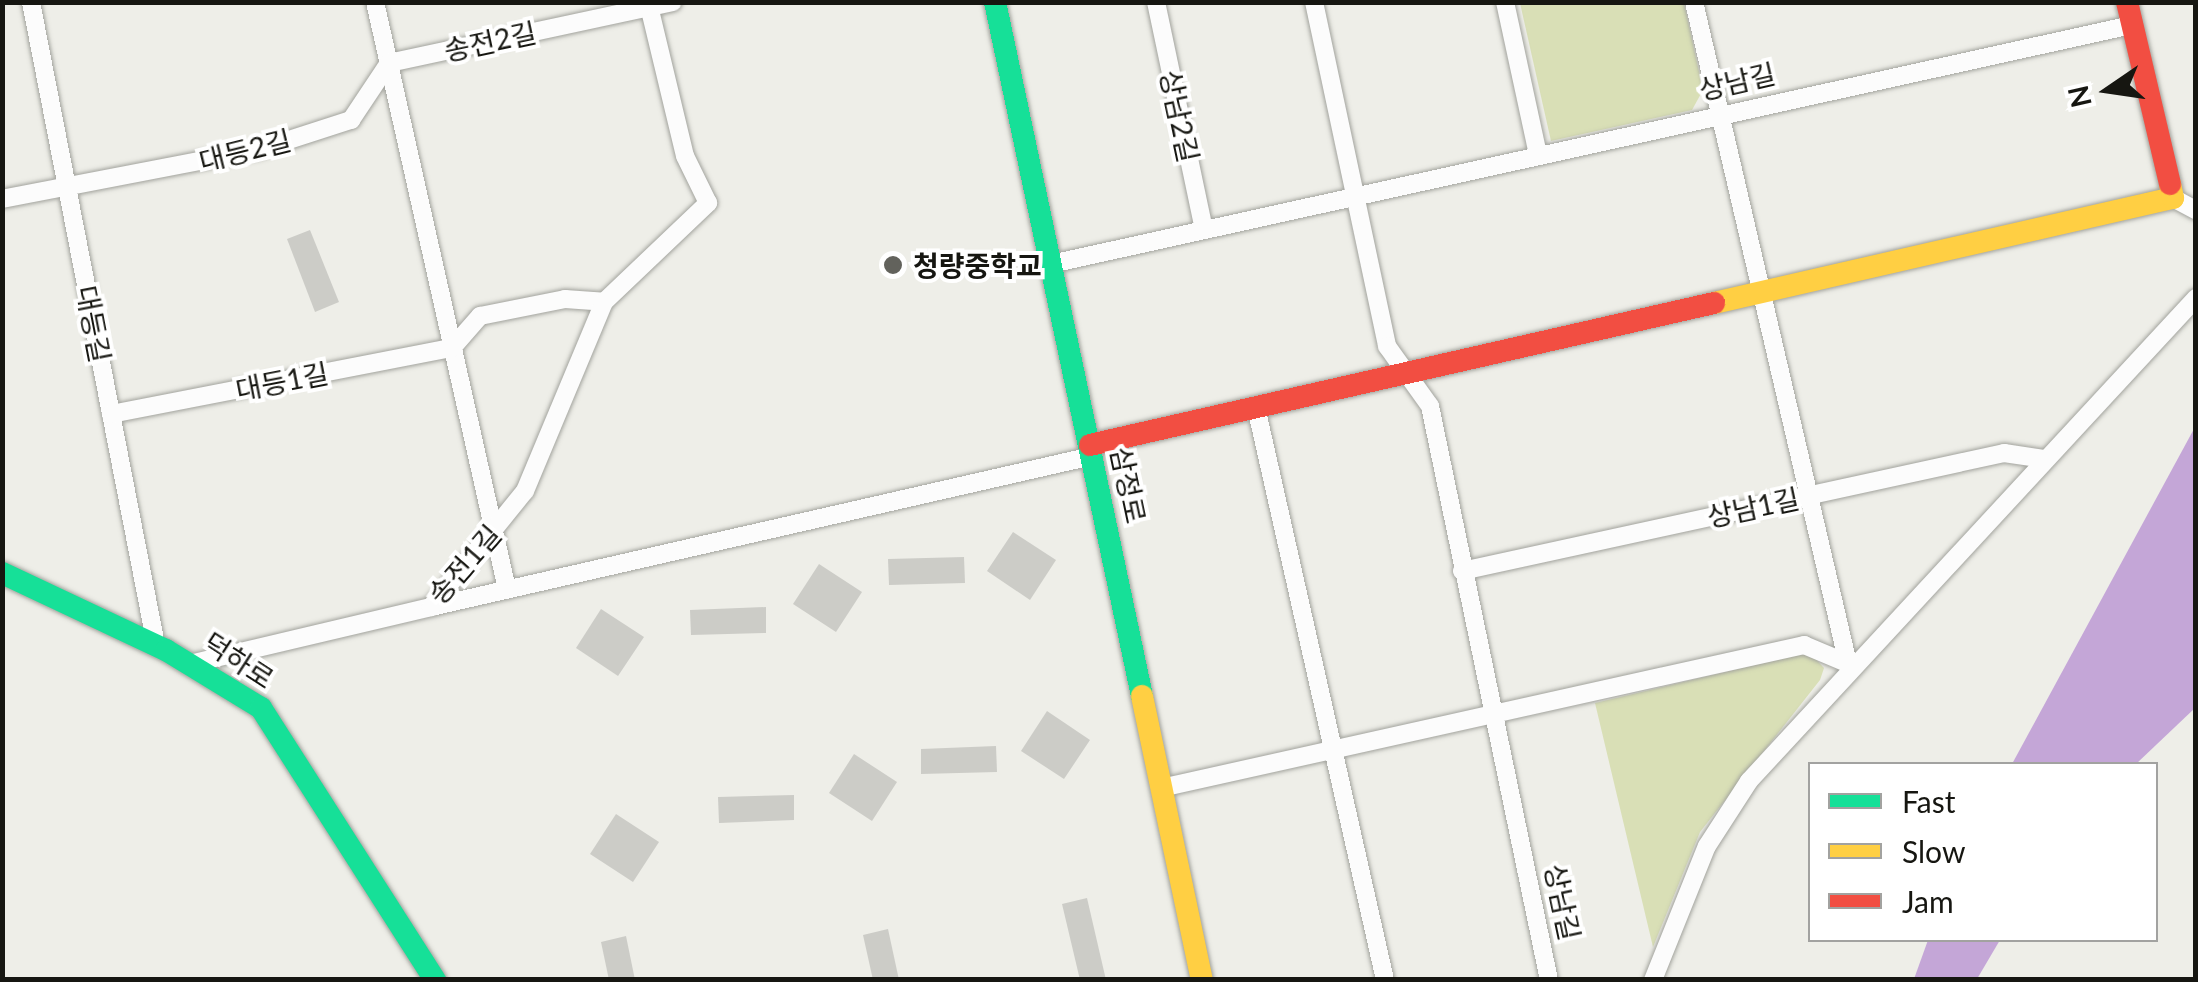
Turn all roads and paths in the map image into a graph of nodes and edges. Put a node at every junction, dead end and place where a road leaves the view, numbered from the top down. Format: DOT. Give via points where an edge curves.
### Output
graph roads {
  1 [pos="30,2"];
  2 [pos="375,2"];
  3 [pos="673,2"];
  4 [pos="995,2"];
  5 [pos="1156,2"];
  6 [pos="1314,2"];
  7 [pos="1504,2"];
  8 [pos="1694,2"];
  9 [pos="649,4"];
  10 [pos="2130,14"];
  11 [pos="389,63"];
  12 [pos="1720,116"];
  13 [pos="1538,155"];
  14 [pos="68,188"];
  15 [pos="1354,194"];
  16 [pos="2173,198"];
  17 [pos="2,199"];
  18 [pos="2196,210"];
  19 [pos="1204,229"];
  20 [pos="1051,264"];
  21 [pos="1760,292"];
  22 [pos="2196,298"];
  23 [pos="604,302"];
  24 [pos="452,348"];
  25 [pos="1408,373"];
  26 [pos="1256,407"];
  27 [pos="112,414"];
  28 [pos="1091,451"];
  29 [pos="2044,460"];
  30 [pos="1804,496"];
  31 [pos="493,530"];
  32 [pos="1462,571"];
  33 [pos="2,573"];
  34 [pos="507,588"];
  35 [pos="431,608"];
  36 [pos="156,645"];
  37 [pos="190,664"];
  38 [pos="1848,664"];
  39 [pos="1492,717"];
  40 [pos="1332,751"];
  41 [pos="1162,788"];
  42 [pos="435,980"];
  43 [pos="1202,980"];
  44 [pos="1385,980"];
  45 [pos="1549,980"];
  46 [pos="1654,980"];
  1 -- 14 [label="street, 대등길"];
  2 -- 11 [label="street"];
  3 -- 9 [label="street, 송전2길"];
  4 -- 20 [label="street, 삼정로"];
  5 -- 19 [label="street, 상남2길"];
  6 -- 15 [label="street"];
  7 -- 13 [label="street"];
  8 -- 12 [label="street"];
  9 -- 11 [label="street, 송전2길"];
  9 -- 23 [label="street, 송전1길" via="685,156 708,204"];
  10 -- 12 [label="street, 상남길"];
  10 -- 16 [label="street, 상남길"];
  11 -- 14 [label="street, 대등2길" via="351,120"];
  11 -- 24 [label="street"];
  12 -- 13 [label="street, 상남길"];
  12 -- 21 [label="street"];
  13 -- 15 [label="street, 상남길"];
  14 -- 17 [label="street, 대등2길"];
  14 -- 27 [label="street, 대등길"];
  15 -- 19 [label="street, 상남길"];
  15 -- 25 [label="street, 상남길" via="1386,346"];
  16 -- 18 [label="street"];
  16 -- 21 [label="street"];
  19 -- 20 [label="street, 상남길"];
  20 -- 28 [label="street, 삼정로"];
  21 -- 25 [label="street"];
  21 -- 30 [label="street"];
  22 -- 29 [label="street"];
  23 -- 24 [label="street" via="566,299 480,316"];
  23 -- 31 [label="street, 송전1길" via="554,436"];
  24 -- 27 [label="street, 대등1길"];
  24 -- 31 [label="street"];
  25 -- 26 [label="street"];
  25 -- 32 [label="street, 상남길" via="1430,406"];
  26 -- 28 [label="street"];
  26 -- 40 [label="street"];
  27 -- 36 [label="street, 대등길"];
  28 -- 34 [label="street"];
  28 -- 41 [label="street, 삼정로"];
  29 -- 30 [label="street, 상남1길" via="2004,453"];
  29 -- 38 [label="street"];
  30 -- 32 [label="street, 상남1길"];
  30 -- 38 [label="street"];
  31 -- 34 [label="street"];
  31 -- 35 [label="street, 송전1길"];
  32 -- 39 [label="street, 상남길"];
  33 -- 36 [label="street, 덕하로"];
  34 -- 35 [label="street"];
  35 -- 37 [label="street, 송전1길"];
  36 -- 37 [label="street, 덕하로"];
  37 -- 42 [label="street, 덕하로" via="245,694 286,735"];
  38 -- 39 [label="street" via="1804,645"];
  38 -- 46 [label="street" via="1723,818"];
  39 -- 40 [label="street"];
  39 -- 45 [label="street, 상남길"];
  40 -- 41 [label="street"];
  40 -- 44 [label="street"];
  41 -- 43 [label="street, 삼정로"];
}
